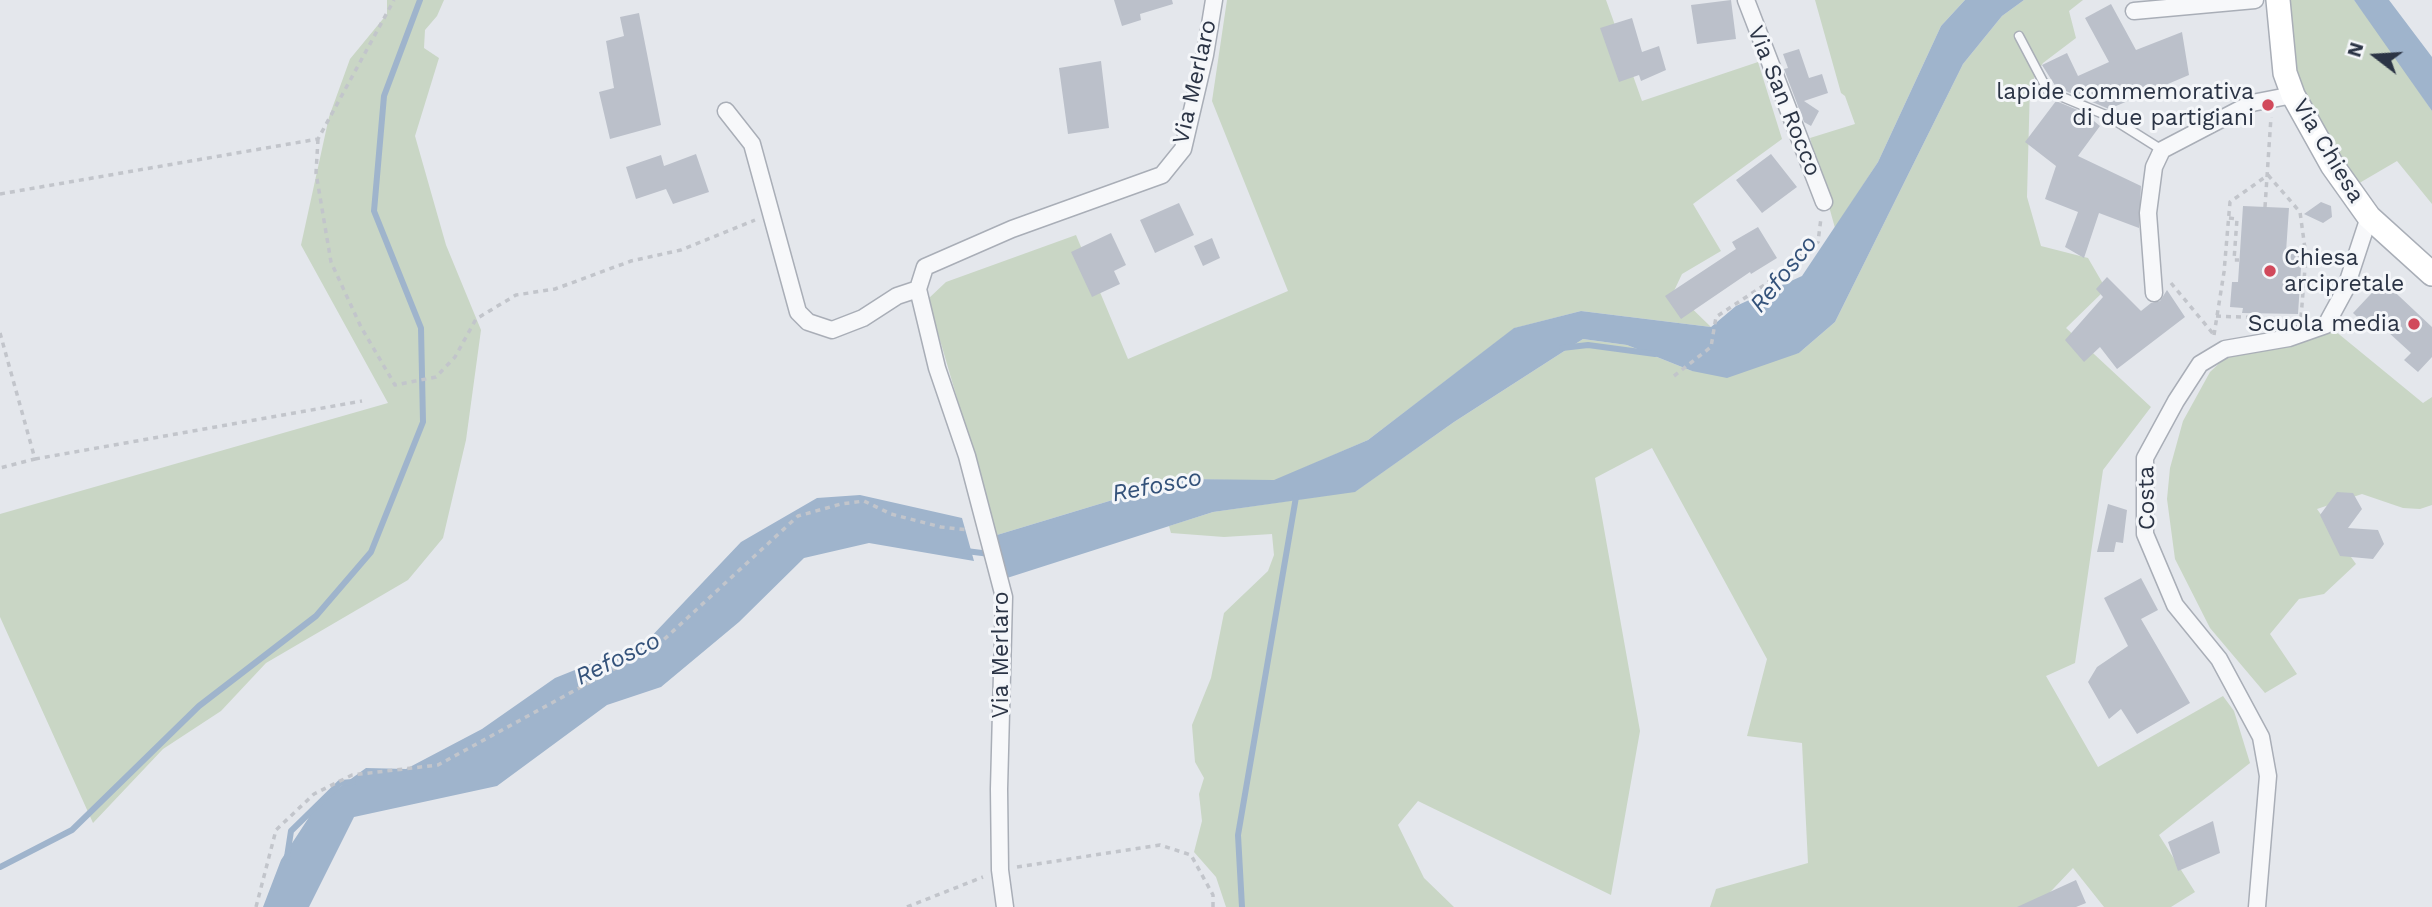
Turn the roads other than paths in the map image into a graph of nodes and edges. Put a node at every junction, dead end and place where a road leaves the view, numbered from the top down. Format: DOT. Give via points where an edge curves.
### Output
graph roads {
  1 [pos="1214,0"];
  2 [pos="1746,0"];
  3 [pos="2255,0"];
  4 [pos="2278,0"];
  5 [pos="2134,11"];
  6 [pos="2019,36"];
  7 [pos="2283,96"];
  8 [pos="726,111"];
  9 [pos="2162,150"];
  10 [pos="1824,202"];
  11 [pos="2369,217"];
  12 [pos="2432,274"];
  13 [pos="2153,285"];
  14 [pos="918,289"];
  15 [pos="1005,907"];
  16 [pos="2257,907"];
  1 -- 14 [label="street, Via Merlaro" via="1183,149 1162,175 1081,202 925,267"];
  2 -- 10 [label="street, Via San Rocco"];
  3 -- 5 [label="street"];
  4 -- 7 [label="main road, Via Chiesa"];
  6 -- 9 [label="lane" via="2048,91 2108,116"];
  7 -- 9 [label="street" via="2252,103"];
  7 -- 11 [label="main road, Via Chiesa"];
  8 -- 14 [label="street" via="752,144 799,312 808,322 832,330"];
  9 -- 13 [label="street" via="2154,167 2148,214"];
  11 -- 12 [label="main road, Via Chiesa"];
  11 -- 16 [label="street, Costa" via="2345,290 2326,325 2290,338 2225,349 2200,364 2145,458 2145,534 2175,605 2219,659 2261,737 2268,776"];
  14 -- 15 [label="street, Via Merlaro" via="1004,597 1000,870"];
}
